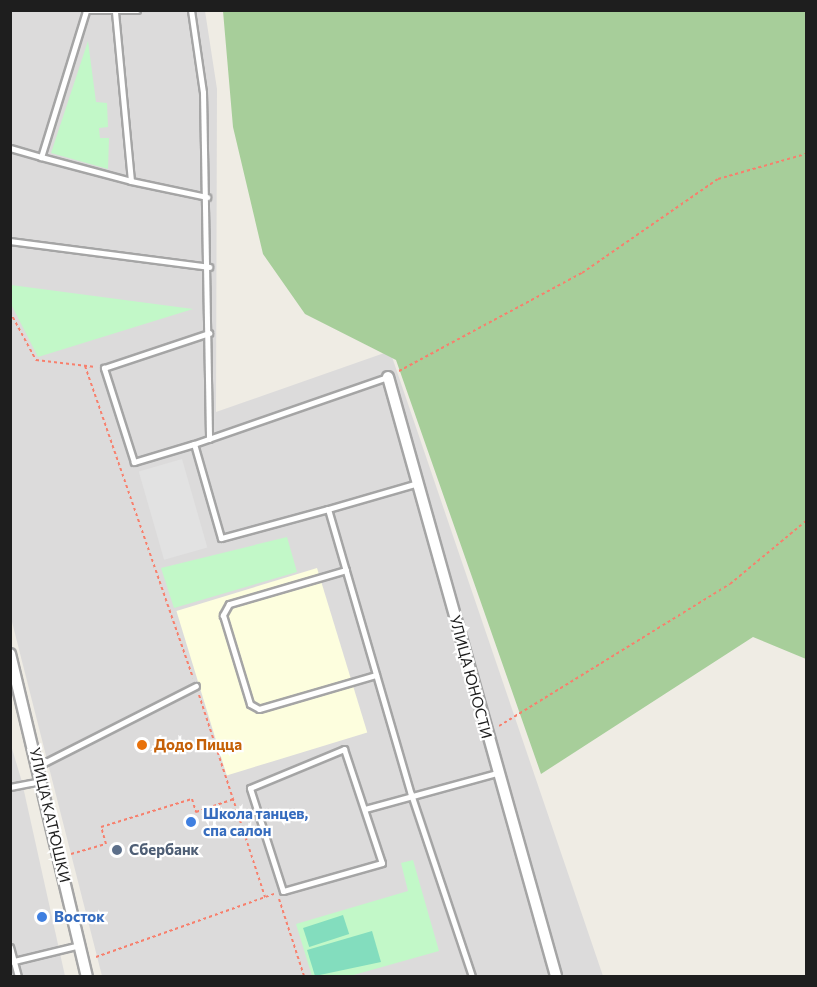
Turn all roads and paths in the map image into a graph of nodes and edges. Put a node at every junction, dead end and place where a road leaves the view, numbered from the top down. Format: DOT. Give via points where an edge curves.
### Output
graph roads {
  1 [pos="137,10"];
  2 [pos="192,10"];
  3 [pos="85,11"];
  4 [pos="116,13"];
  5 [pos="10,148"];
  6 [pos="807,154"];
  7 [pos="41,157"];
  8 [pos="131,182"];
  9 [pos="207,197"];
  10 [pos="10,241"];
  11 [pos="209,267"];
  12 [pos="10,312"];
  13 [pos="209,333"];
  14 [pos="85,366"];
  15 [pos="104,368"];
  16 [pos="388,376"];
  17 [pos="209,439"];
  18 [pos="194,444"];
  19 [pos="418,483"];
  20 [pos="328,509"];
  21 [pos="807,520"];
  22 [pos="346,570"];
  23 [pos="10,654"];
  24 [pos="376,675"];
  25 [pos="196,686"];
  26 [pos="486,734"];
  27 [pos="38,766"];
  28 [pos="497,773"];
  29 [pos="42,781"];
  30 [pos="10,787"];
  31 [pos="411,794"];
  32 [pos="234,799"];
  33 [pos="365,809"];
  34 [pos="60,857"];
  35 [pos="280,892"];
  36 [pos="265,897"];
  37 [pos="80,945"];
  38 [pos="10,947"];
  39 [pos="12,961"];
  40 [pos="83,961"];
  41 [pos="18,976"];
  42 [pos="87,976"];
  43 [pos="304,976"];
  44 [pos="472,976"];
  45 [pos="556,976"];
  1 -- 4 [label="lane"];
  2 -- 9 [label="lane" via="203,92"];
  3 -- 4 [label="lane"];
  3 -- 7 [label="lane"];
  4 -- 8 [label="lane"];
  5 -- 7 [label="lane"];
  6 -- 16 [label="path" via="718,179 582,273"];
  7 -- 8 [label="lane"];
  8 -- 9 [label="lane"];
  9 -- 11 [label="lane"];
  10 -- 11 [label="lane"];
  11 -- 13 [label="lane"];
  12 -- 14 [label="path" via="36,360"];
  13 -- 15 [label="lane"];
  13 -- 17 [label="lane"];
  14 -- 15 [label="path"];
  14 -- 25 [label="path"];
  15 -- 18 [label="lane" via="134,462"];
  16 -- 17 [label="lane"];
  16 -- 19 [label="street, УЛИЦА ЮНОСТИ"];
  17 -- 18 [label="lane"];
  18 -- 20 [label="lane" via="221,537"];
  19 -- 20 [label="lane"];
  19 -- 26 [label="street, УЛИЦА ЮНОСТИ"];
  20 -- 22 [label="lane"];
  21 -- 26 [label="path" via="730,584"];
  22 -- 24 [label="lane"];
  22 -- 24 [label="lane" via="229,604 223,615 250,704 259,709"];
  23 -- 27 [label="street, УЛИЦА КАТЮШКИ"];
  24 -- 31 [label="lane"];
  25 -- 27 [label="lane"];
  25 -- 32 [label="path"];
  26 -- 28 [label="street, УЛИЦА ЮНОСТИ"];
  27 -- 29 [label="street, УЛИЦА КАТЮШКИ"];
  28 -- 31 [label="lane"];
  28 -- 45 [label="street, УЛИЦА ЮНОСТИ"];
  29 -- 30 [label="lane"];
  29 -- 34 [label="street, УЛИЦА КАТЮШКИ"];
  31 -- 33 [label="lane"];
  31 -- 44 [label="lane"];
  32 -- 34 [label="path" via="196,812 192,799 101,827 106,844"];
  32 -- 36 [label="path"];
  33 -- 35 [label="lane" via="382,863"];
  33 -- 35 [label="lane" via="344,749 250,788"];
  34 -- 37 [label="street, УЛИЦА КАТЮШКИ"];
  35 -- 36 [label="path"];
  35 -- 43 [label="path"];
  36 -- 40 [label="path"];
  37 -- 39 [label="lane"];
  37 -- 40 [label="street, УЛИЦА КАТЮШКИ"];
  38 -- 39 [label="lane"];
  39 -- 41 [label="lane"];
  40 -- 42 [label="street, УЛИЦА КАТЮШКИ"];
}
